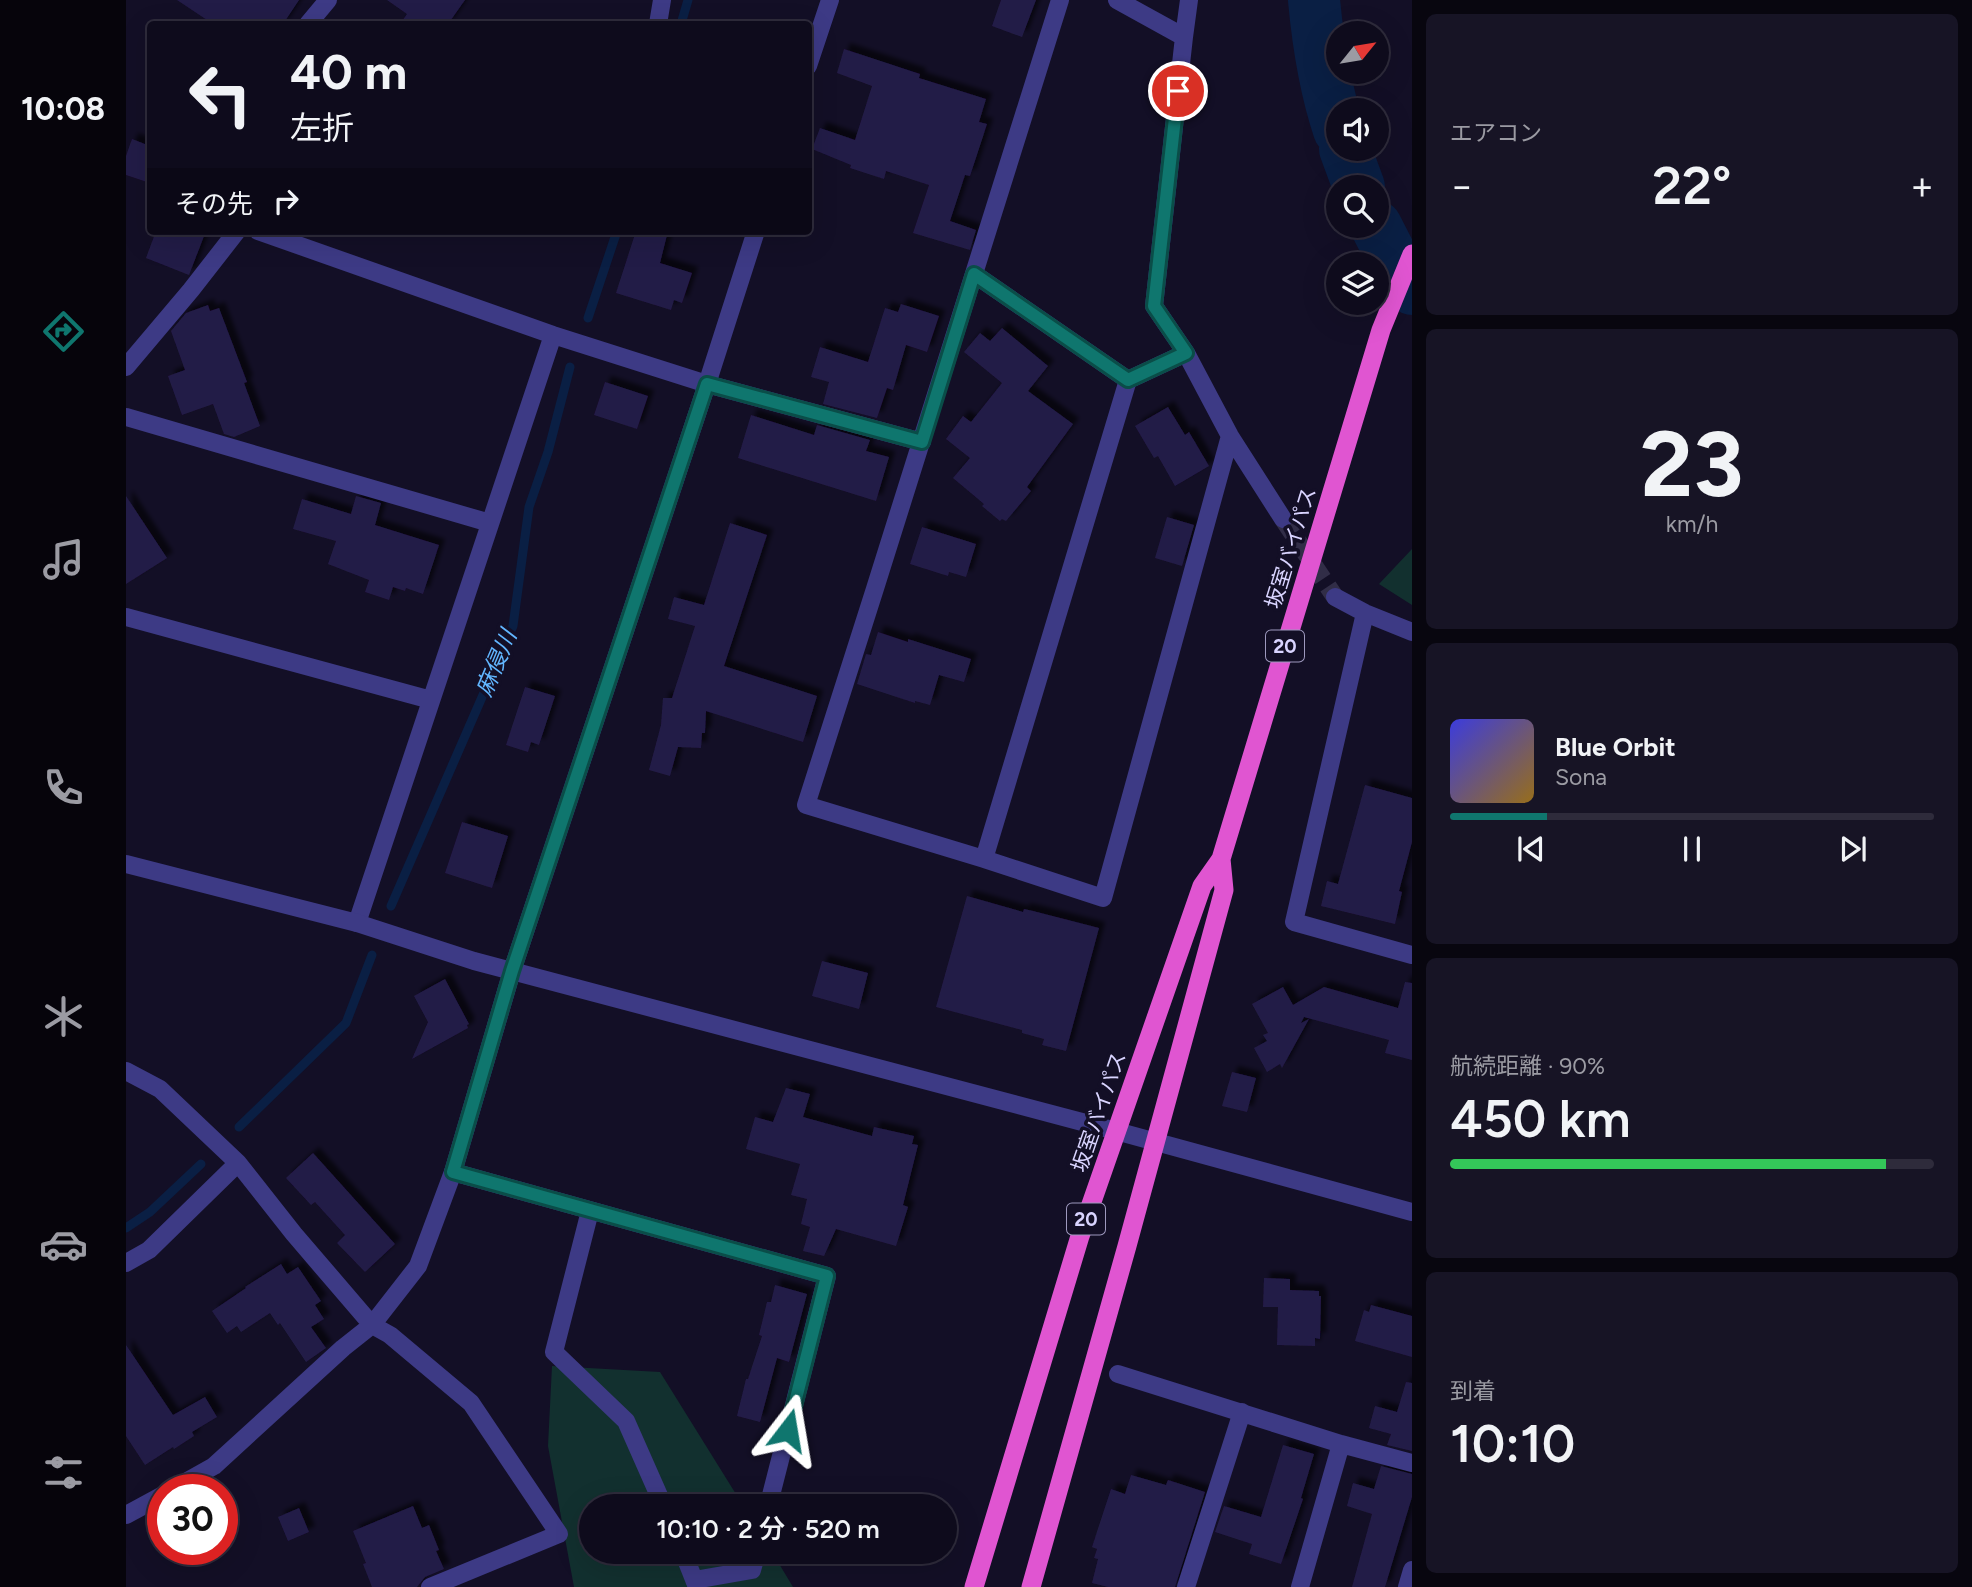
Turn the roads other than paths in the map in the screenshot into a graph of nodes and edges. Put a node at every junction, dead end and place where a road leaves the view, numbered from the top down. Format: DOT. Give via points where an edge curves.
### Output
graph roads {
  1 [pos="328,0"];
  2 [pos="662,0"];
  3 [pos="830,0"];
  4 [pos="1060,0"];
  5 [pos="1117,0"];
  6 [pos="1189,0"];
  7 [pos="316,21"];
  8 [pos="658,21"];
  9 [pos="1184,37"];
  10 [pos="812,54"];
  11 [pos="234,235"];
  12 [pos="269,235"];
  13 [pos="755,235"];
  14 [pos="1412,254"];
  15 [pos="974,274"];
  16 [pos="553,335"];
  17 [pos="1186,353"];
  18 [pos="126,366"];
  19 [pos="1128,380"];
  20 [pos="707,384"];
  21 [pos="126,417"];
  22 [pos="1230,436"];
  23 [pos="922,442"];
  24 [pos="1283,519"];
  25 [pos="490,523"];
  26 [pos="1335,597"];
  27 [pos="1365,613"];
  28 [pos="126,617"];
  29 [pos="1412,632"];
  30 [pos="431,700"];
  31 [pos="984,859"];
  32 [pos="1221,859"];
  33 [pos="126,864"];
  34 [pos="357,922"];
  35 [pos="1412,956"];
  36 [pos="512,971"];
  37 [pos="126,1071"];
  38 [pos="1116,1131"];
  39 [pos="1156,1142"];
  40 [pos="238,1163"];
  41 [pos="453,1172"];
  42 [pos="590,1211"];
  43 [pos="1412,1212"];
  44 [pos="126,1264"];
  45 [pos="372,1325"];
  46 [pos="1118,1374"];
  47 [pos="1242,1412"];
  48 [pos="1340,1444"];
  49 [pos="1412,1463"];
  50 [pos="200,1474"];
  51 [pos="658,1494"];
  52 [pos="771,1494"];
  53 [pos="147,1501"];
  54 [pos="129,1508"];
  55 [pos="688,1564"];
  56 [pos="754,1564"];
  57 [pos="1412,1570"];
  58 [pos="696,1584"];
  59 [pos="430,1587"];
  60 [pos="974,1587"];
  61 [pos="1031,1587"];
  62 [pos="1186,1587"];
  63 [pos="1300,1587"];
  64 [pos="1407,1587"];
  1 -- 7 [label="street"];
  2 -- 8 [label="street"];
  3 -- 10 [label="street"];
  4 -- 15 [label="street"];
  5 -- 9 [label="street"];
  6 -- 9 [label="street"];
  9 -- 17 [label="street" via="1154,306"];
  11 -- 18 [label="street"];
  12 -- 16 [label="street"];
  13 -- 20 [label="street"];
  14 -- 32 [label="highway, 坂室バイパス / 20" via="1381,330"];
  15 -- 19 [label="street"];
  15 -- 23 [label="street"];
  16 -- 20 [label="street"];
  16 -- 25 [label="street"];
  17 -- 19 [label="street"];
  17 -- 22 [label="street"];
  19 -- 31 [label="street"];
  20 -- 23 [label="street"];
  20 -- 36 [label="street"];
  21 -- 25 [label="street"];
  22 -- 24 [label="street"];
  22 -- 31 [label="street" via="1103,898"];
  23 -- 31 [label="street" via="806,805"];
  25 -- 30 [label="street"];
  26 -- 27 [label="street"];
  27 -- 29 [label="street"];
  27 -- 35 [label="street" via="1294,922"];
  28 -- 30 [label="street"];
  30 -- 34 [label="street"];
  32 -- 38 [label="highway, 坂室バイパス / 20" via="1202,886"];
  32 -- 39 [label="highway, 坂室バイパス / 20" via="1224,890"];
  33 -- 34 [label="street"];
  34 -- 36 [label="street"];
  36 -- 38 [label="street"];
  36 -- 41 [label="street"];
  37 -- 40 [label="street" via="160,1089"];
  38 -- 39 [label="street"];
  38 -- 60 [label="highway, 坂室バイパス / 20"];
  39 -- 43 [label="street"];
  39 -- 61 [label="highway, 坂室バイパス / 20"];
  40 -- 44 [label="street" via="149,1250"];
  40 -- 45 [label="street"];
  41 -- 42 [label="street"];
  41 -- 45 [label="street" via="418,1266"];
  42 -- 51 [label="street" via="554,1352 626,1421"];
  42 -- 52 [label="street" via="827,1276"];
  45 -- 50 [label="street"];
  45 -- 59 [label="street" via="471,1403 559,1534"];
  46 -- 47 [label="street"];
  47 -- 48 [label="street"];
  47 -- 62 [label="street"];
  48 -- 49 [label="street"];
  48 -- 63 [label="street"];
  53 -- 54 [label="street"];
  55 -- 58 [label="street"];
  56 -- 58 [label="street" via="752,1570"];
  57 -- 64 [label="street"];
}
